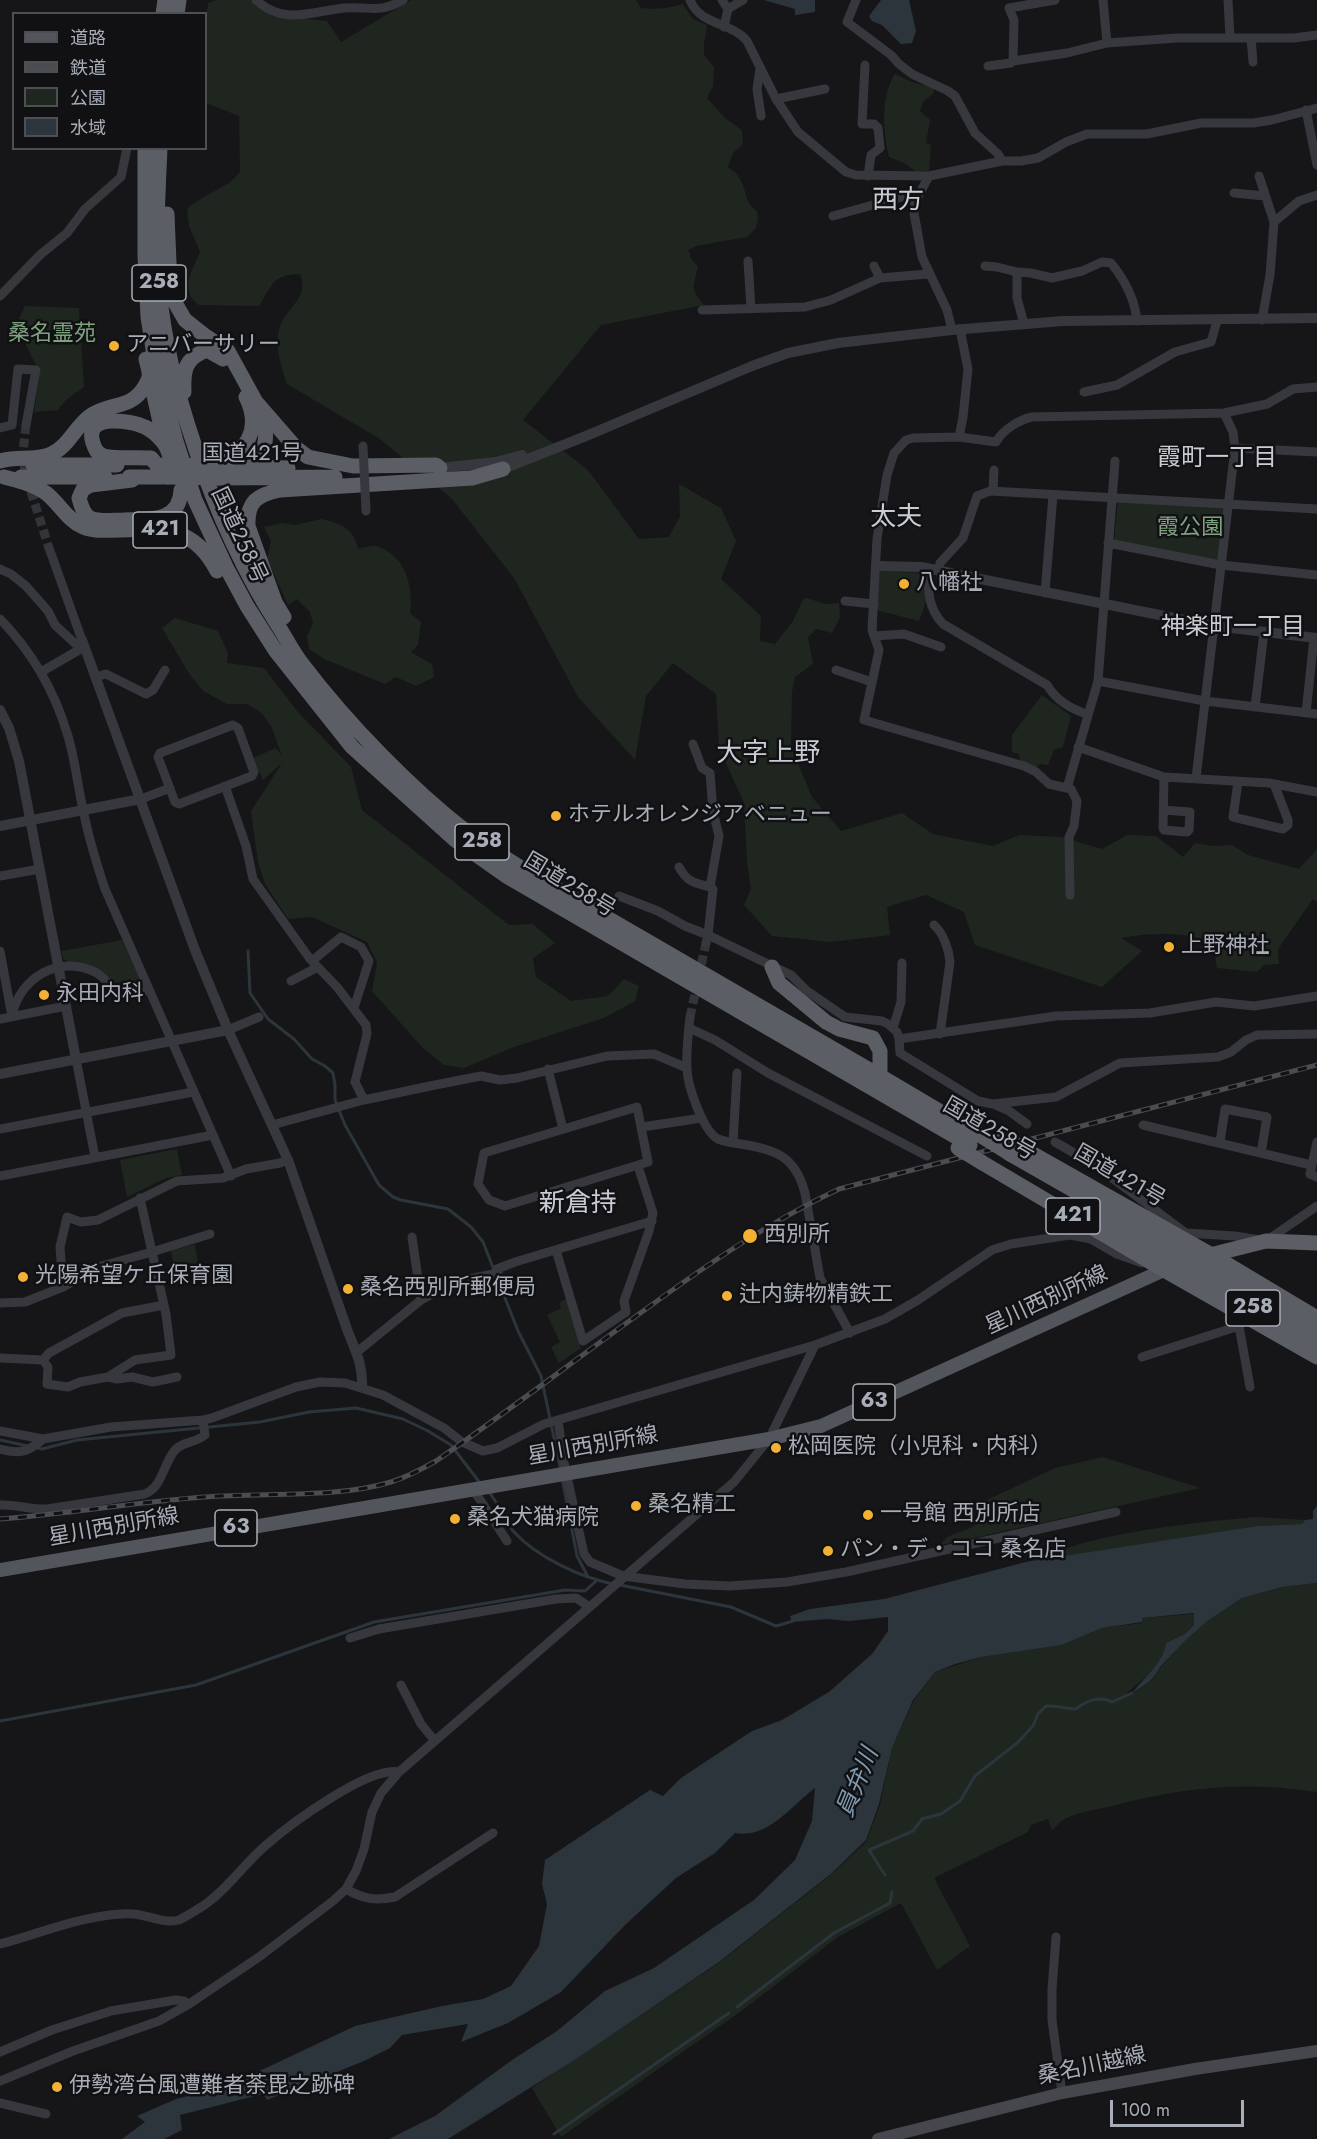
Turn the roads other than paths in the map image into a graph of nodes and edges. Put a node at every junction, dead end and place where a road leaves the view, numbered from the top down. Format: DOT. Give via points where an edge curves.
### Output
graph roads {
  1 [pos="256,0"];
  2 [pos="403,0"];
  3 [pos="690,0"];
  4 [pos="722,0"];
  5 [pos="743,0"];
  6 [pos="856,0"];
  7 [pos="1055,0"];
  8 [pos="1103,0"];
  9 [pos="1228,0"];
  10 [pos="728,9"];
  11 [pos="724,27"];
  12 [pos="1317,35"];
  13 [pos="1230,38"];
  14 [pos="1251,38"];
  15 [pos="1107,43"];
  16 [pos="1013,61"];
  17 [pos="1253,62"];
  18 [pos="865,65"];
  19 [pos="988,66"];
  20 [pos="760,69"];
  21 [pos="825,89"];
  22 [pos="776,99"];
  23 [pos="1317,108"];
  24 [pos="1306,110"];
  25 [pos="761,116"];
  26 [pos="127,150"];
  27 [pos="144,150"];
  28 [pos="144,150"];
  29 [pos="160,150"];
  30 [pos="167,150"];
  31 [pos="1002,161"];
  32 [pos="1317,165"];
  33 [pos="868,176"];
  34 [pos="929,176"];
  35 [pos="1259,176"];
  36 [pos="920,192"];
  37 [pos="1234,193"];
  38 [pos="1317,195"];
  39 [pos="1265,196"];
  40 [pos="833,216"];
  41 [pos="1274,222"];
  42 [pos="748,261"];
  43 [pos="874,266"];
  44 [pos="985,266"];
  45 [pos="1017,272"];
  46 [pos="928,274"];
  47 [pos="879,278"];
  48 [pos="0,296"];
  49 [pos="752,309"];
  50 [pos="702,310"];
  51 [pos="1317,318"];
  52 [pos="1262,320"];
  53 [pos="1137,321"];
  54 [pos="1217,321"];
  55 [pos="1024,324"];
  56 [pos="956,330"];
  57 [pos="150,378"];
  58 [pos="1317,387"];
  59 [pos="1084,392"];
  60 [pos="256,402"];
  61 [pos="1224,413"];
  62 [pos="184,416"];
  63 [pos="26,425"];
  64 [pos="0,428"];
  65 [pos="586,436"];
  66 [pos="959,437"];
  67 [pos="165,444"];
  68 [pos="363,446"];
  69 [pos="1235,448"];
  70 [pos="1317,452"];
  71 [pos="1115,461"];
  72 [pos="254,466"];
  73 [pos="215,467"];
  74 [pos="440,468"];
  75 [pos="162,469"];
  76 [pos="503,469"];
  77 [pos="1,470"];
  78 [pos="994,470"];
  79 [pos="136,477"];
  80 [pos="240,477"];
  81 [pos="181,490"];
  82 [pos="993,491"];
  83 [pos="1053,495"];
  84 [pos="1112,498"];
  85 [pos="1228,503"];
  86 [pos="1317,509"];
  87 [pos="366,511"];
  88 [pos="1108,543"];
  89 [pos="49,548"];
  90 [pos="210,556"];
  91 [pos="1221,565"];
  92 [pos="877,566"];
  93 [pos="0,569"];
  94 [pos="934,570"];
  95 [pos="1317,574"];
  96 [pos="1045,593"];
  97 [pos="845,601"];
  98 [pos="874,604"];
  99 [pos="1104,604"];
  100 [pos="0,619"];
  101 [pos="1214,627"];
  102 [pos="1264,632"];
  103 [pos="873,636"];
  104 [pos="1316,638"];
  105 [pos="83,645"];
  106 [pos="941,647"];
  107 [pos="275,650"];
  108 [pos="303,665"];
  109 [pos="165,670"];
  110 [pos="837,670"];
  111 [pos="41,672"];
  112 [pos="95,677"];
  113 [pos="1098,681"];
  114 [pos="872,682"];
  115 [pos="1205,701"];
  116 [pos="1255,707"];
  117 [pos="0,710"];
  118 [pos="1306,713"];
  119 [pos="1087,714"];
  120 [pos="1317,714"];
  121 [pos="693,744"];
  122 [pos="1078,747"];
  123 [pos="1164,777"];
  124 [pos="1196,778"];
  125 [pos="1238,782"];
  126 [pos="1274,784"];
  127 [pos="225,786"];
  128 [pos="170,788"];
  129 [pos="1067,788"];
  130 [pos="1317,792"];
  131 [pos="141,799"];
  132 [pos="83,810"];
  133 [pos="1163,810"];
  134 [pos="30,821"];
  135 [pos="0,826"];
  136 [pos="679,867"];
  137 [pos="40,869"];
  138 [pos="0,876"];
  139 [pos="710,887"];
  140 [pos="1070,895"];
  141 [pos="619,896"];
  142 [pos="934,925"];
  143 [pos="707,939"];
  144 [pos="0,951"];
  145 [pos="902,963"];
  146 [pos="315,964"];
  147 [pos="59,967"];
  148 [pos="772,967"];
  149 [pos="291,981"];
  150 [pos="148,990"];
  151 [pos="1317,996"];
  152 [pos="66,1006"];
  153 [pos="354,1008"];
  154 [pos="12,1016"];
  155 [pos="259,1017"];
  156 [pos="0,1019"];
  157 [pos="893,1028"];
  158 [pos="228,1030"];
  159 [pos="940,1034"];
  160 [pos="1317,1034"];
  161 [pos="899,1039"];
  162 [pos="171,1042"];
  163 [pos="76,1059"];
  164 [pos="687,1068"];
  165 [pos="548,1069"];
  166 [pos="0,1074"];
  167 [pos="737,1074"];
  168 [pos="880,1076"];
  169 [pos="193,1092"];
  170 [pos="364,1100"];
  171 [pos="993,1104"];
  172 [pos="86,1112"];
  173 [pos="932,1115"];
  174 [pos="702,1118"];
  175 [pos="1027,1124"];
  176 [pos="272,1125"];
  177 [pos="1143,1125"];
  178 [pos="642,1127"];
  179 [pos="0,1129"];
  180 [pos="562,1129"];
  181 [pos="213,1135"];
  182 [pos="996,1139"];
  183 [pos="1055,1142"];
  184 [pos="1220,1142"];
  185 [pos="1317,1142"];
  186 [pos="733,1143"];
  187 [pos="1261,1153"];
  188 [pos="927,1156"];
  189 [pos="95,1158"];
  190 [pos="288,1160"];
  191 [pos="638,1166"];
  192 [pos="1311,1166"];
  193 [pos="0,1176"];
  194 [pos="231,1176"];
  195 [pos="1317,1177"];
  196 [pos="141,1198"];
  197 [pos="1317,1206"];
  198 [pos="651,1221"];
  199 [pos="210,1234"];
  200 [pos="412,1237"];
  201 [pos="1266,1241"];
  202 [pos="1317,1243"];
  203 [pos="556,1250"];
  204 [pos="152,1252"];
  205 [pos="1208,1260"];
  206 [pos="1167,1265"];
  207 [pos="63,1287"];
  208 [pos="422,1300"];
  209 [pos="0,1303"];
  210 [pos="164,1305"];
  211 [pos="1317,1318"];
  212 [pos="1242,1321"];
  213 [pos="1317,1331"];
  214 [pos="850,1333"];
  215 [pos="815,1345"];
  216 [pos="1317,1345"];
  217 [pos="357,1352"];
  218 [pos="1142,1357"];
  219 [pos="1317,1357"];
  220 [pos="0,1358"];
  221 [pos="43,1360"];
  222 [pos="108,1377"];
  223 [pos="177,1377"];
  224 [pos="1250,1386"];
  225 [pos="362,1387"];
  226 [pos="203,1420"];
  227 [pos="557,1420"];
  228 [pos="0,1431"];
  229 [pos="769,1439"];
  230 [pos="41,1441"];
  231 [pos="0,1449"];
  232 [pos="562,1473"];
  233 [pos="473,1489"];
  234 [pos="0,1505"];
  235 [pos="1116,1512"];
  236 [pos="507,1541"];
  237 [pos="0,1569"];
  238 [pos="623,1576"];
  239 [pos="588,1606"];
  240 [pos="350,1638"];
  241 [pos="401,1685"];
  242 [pos="435,1742"];
  243 [pos="399,1772"];
  244 [pos="493,1833"];
  245 [pos="346,1889"];
  246 [pos="1056,1936"];
  247 [pos="0,1944"];
  248 [pos="189,2004"];
  249 [pos="1317,2051"];
  250 [pos="0,2052"];
  251 [pos="0,2080"];
  252 [pos="1062,2093"];
  253 [pos="0,2103"];
  254 [pos="46,2114"];
  255 [pos="878,2139"];
  1 -- 2 [label="street" via="270,11 294,15 346,8 386,9"];
  3 -- 11 [label="street" via="706,19"];
  4 -- 10 [label="street"];
  5 -- 10 [label="street"];
  6 -- 31 [label="street" via="847,22 912,74 955,96 975,133"];
  7 -- 16 [label="street" via="1009,8 1014,20"];
  8 -- 15 [label="street"];
  9 -- 13 [label="street"];
  10 -- 11 [label="street"];
  11 -- 20 [label="street" via="742,34"];
  12 -- 14 [label="street"];
  13 -- 14 [label="street"];
  13 -- 15 [label="street"];
  14 -- 17 [label="street"];
  15 -- 16 [label="street"];
  16 -- 19 [label="street"];
  18 -- 33 [label="street" via="862,124 878,128 880,148 871,155"];
  20 -- 22 [label="street"];
  20 -- 25 [label="street" via="757,89"];
  21 -- 22 [label="street"];
  22 -- 33 [label="street" via="806,139 846,172"];
  23 -- 24 [label="street"];
  24 -- 31 [label="street" via="1253,123 1201,123 1147,134 1087,134 1038,158"];
  24 -- 32 [label="street"];
  26 -- 48 [label="street" via="121,177"];
  27 -- 57 [label="highway" via="137,201 138,288"];
  28 -- 107 [label="highway, 国道258号 / 258" via="148,317 176,441 195,500 226,567"];
  29 -- 62 [label="highway, 国道258号 / 258" via="159,290"];
  30 -- 60 [label="highway" via="169,263 174,302 185,320 228,351"];
  31 -- 34 [label="street"];
  33 -- 34 [label="street"];
  34 -- 36 [label="street"];
  35 -- 39 [label="street"];
  36 -- 40 [label="street"];
  36 -- 46 [label="street" via="914,213"];
  37 -- 39 [label="street"];
  38 -- 41 [label="street" via="1299,201"];
  39 -- 41 [label="street"];
  41 -- 52 [label="street"];
  42 -- 49 [label="street"];
  43 -- 47 [label="street"];
  44 -- 45 [label="street"];
  45 -- 53 [label="street" via="1052,278 1102,262 1111,263 1134,303"];
  45 -- 55 [label="street" via="1017,298"];
  46 -- 47 [label="street"];
  46 -- 56 [label="street"];
  47 -- 49 [label="street" via="815,305"];
  49 -- 50 [label="street"];
  51 -- 52 [label="street"];
  52 -- 54 [label="street"];
  53 -- 54 [label="street"];
  53 -- 55 [label="street"];
  54 -- 59 [label="street" via="1211,342 1175,352 1117,385"];
  55 -- 56 [label="street"];
  56 -- 65 [label="street" via="838,343 788,353"];
  56 -- 66 [label="street" via="968,369"];
  57 -- 67 [label="highway"];
  57 -- 77 [label="highway" via="139,396 90,416 53,454"];
  58 -- 61 [label="street" via="1293,389 1267,404"];
  60 -- 72 [label="highway" via="265,422 265,446"];
  60 -- 74 [label="highway" via="308,457 352,466"];
  61 -- 66 [label="street" via="1032,417 1004,432 996,442"];
  61 -- 69 [label="street"];
  62 -- 73 [label="highway" via="185,368 192,358 207,350 218,354 228,362 254,418 250,437"];
  62 -- 108 [label="highway, 国道258号 / 258" via="229,537 260,597"];
  63 -- 64 [label="street" via="36,370 18,369 12,425"];
  65 -- 74 [label="street" via="496,462"];
  65 -- 76 [label="street"];
  66 -- 92 [label="street" via="913,438 894,453 877,539"];
  67 -- 75 [label="highway" via="145,427 118,419 105,421 94,429 91,437 95,450 103,456 151,458"];
  67 -- 81 [label="highway"];
  68 -- 87 [label="street, bridge"];
  69 -- 70 [label="street"];
  69 -- 85 [label="street"];
  71 -- 84 [label="street"];
  72 -- 73 [label="highway, 国道421号"];
  72 -- 74 [label="highway, 国道421号"];
  72 -- 80 [label="highway"];
  73 -- 75 [label="highway, 国道421号, bridge"];
  73 -- 75 [label="highway, 国道421号, bridge"];
  73 -- 80 [label="highway, 国道421号"];
  75 -- 77 [label="highway, 国道421号"];
  75 -- 79 [label="highway, 国道421号"];
  76 -- 80 [label="highway, 国道421号" via="339,477"];
  76 -- 108 [label="highway" via="472,478 280,490 258,497 251,505 248,526 274,602 296,637"];
  77 -- 79 [label="highway, 国道421号"];
  77 -- 90 [label="highway, 421" via="47,494 68,518 84,528 170,531 194,540"];
  78 -- 82 [label="street"];
  79 -- 81 [label="highway" via="83,489 79,498 84,513 105,520 166,516 181,501"];
  81 -- 90 [label="highway"];
  82 -- 83 [label="street"];
  82 -- 94 [label="street" via="976,496 963,538"];
  83 -- 84 [label="street"];
  83 -- 96 [label="street"];
  84 -- 85 [label="street"];
  84 -- 88 [label="street"];
  85 -- 86 [label="street"];
  85 -- 91 [label="street"];
  88 -- 91 [label="street"];
  88 -- 99 [label="street"];
  89 -- 105 [label="street"];
  90 -- 107 [label="highway, 421" via="255,633"];
  91 -- 95 [label="street"];
  91 -- 101 [label="street"];
  92 -- 94 [label="street" via="910,565"];
  92 -- 98 [label="street"];
  93 -- 105 [label="street" via="26,586 55,625"];
  94 -- 96 [label="street"];
  94 -- 119 [label="street" via="929,599 943,624"];
  96 -- 99 [label="street"];
  97 -- 98 [label="street"];
  98 -- 103 [label="street"];
  99 -- 101 [label="street"];
  99 -- 113 [label="street"];
  100 -- 111 [label="street"];
  101 -- 102 [label="street"];
  101 -- 115 [label="street"];
  102 -- 104 [label="street"];
  102 -- 116 [label="street"];
  103 -- 106 [label="street" via="904,634"];
  103 -- 114 [label="street" via="879,650"];
  104 -- 118 [label="street"];
  105 -- 111 [label="street"];
  105 -- 112 [label="street"];
  107 -- 173 [label="highway, 国道258号 / 258" via="352,747 454,839 508,877"];
  108 -- 168 [label="highway, 国道258号 / 258" via="376,749 468,832 520,868"];
  109 -- 112 [label="street" via="153,690 146,694 106,674"];
  110 -- 114 [label="street"];
  111 -- 132 [label="street" via="68,734"];
  112 -- 131 [label="street"];
  113 -- 115 [label="street"];
  113 -- 119 [label="street"];
  114 -- 129 [label="street" via="864,720 1024,766 1049,784"];
  115 -- 116 [label="street"];
  115 -- 124 [label="street"];
  116 -- 118 [label="street"];
  117 -- 134 [label="street" via="19,761"];
  118 -- 120 [label="street"];
  119 -- 122 [label="street"];
  121 -- 139 [label="street" via="702,768 710,773 719,836"];
  122 -- 123 [label="street"];
  122 -- 129 [label="street"];
  123 -- 124 [label="street"];
  123 -- 133 [label="street"];
  124 -- 125 [label="street"];
  125 -- 126 [label="street"];
  125 -- 126 [label="street" via="1233,817 1283,829 1288,820"];
  126 -- 130 [label="street"];
  127 -- 128 [label="street" via="179,804"];
  127 -- 128 [label="street" via="254,772 238,728 233,725 160,753 158,757"];
  127 -- 146 [label="street" via="253,879"];
  128 -- 131 [label="street"];
  129 -- 140 [label="street" via="1077,801 1069,837"];
  131 -- 132 [label="street"];
  131 -- 158 [label="street"];
  132 -- 134 [label="street"];
  132 -- 150 [label="street" via="105,889"];
  134 -- 135 [label="street"];
  134 -- 137 [label="street"];
  136 -- 139 [label="street" via="693,883"];
  137 -- 138 [label="street"];
  137 -- 147 [label="street"];
  139 -- 143 [label="street" via="713,890"];
  141 -- 143 [label="street" via="658,911"];
  142 -- 159 [label="street" via="939,929 950,962"];
  143 -- 148 [label="street"];
  144 -- 154 [label="street"];
  145 -- 157 [label="street" via="901,1002"];
  146 -- 149 [label="street"];
  146 -- 153 [label="street"];
  146 -- 153 [label="street" via="341,938 361,947 369,961"];
  147 -- 150 [label="street" via="94,972 120,994"];
  147 -- 152 [label="street"];
  147 -- 154 [label="street" via="28,983"];
  148 -- 157 [label="street" via="791,975 845,1017 882,1021"];
  148 -- 168 [label="highway" via="780,984 826,1022 873,1038 880,1051"];
  150 -- 162 [label="street"];
  151 -- 159 [label="street" via="1254,1006 1216,1002 1150,1013 1056,1016"];
  152 -- 154 [label="street"];
  152 -- 163 [label="street"];
  153 -- 170 [label="street" via="367,1030 355,1082"];
  154 -- 156 [label="street"];
  155 -- 158 [label="street"];
  157 -- 161 [label="street"];
  158 -- 162 [label="street"];
  158 -- 176 [label="street"];
  159 -- 161 [label="street"];
  160 -- 171 [label="street" via="1257,1035 1218,1057 1120,1063 1056,1097"];
  161 -- 171 [label="street" via="900,1053 978,1101"];
  162 -- 163 [label="street"];
  162 -- 169 [label="street"];
  163 -- 166 [label="street"];
  163 -- 172 [label="street"];
  164 -- 165 [label="street" via="654,1054 608,1056"];
  164 -- 174 [label="street"];
  164 -- 188 [label="street" via="690,1022 768,1073"];
  165 -- 170 [label="street" via="500,1080 481,1076"];
  165 -- 180 [label="street"];
  167 -- 186 [label="street"];
  168 -- 173 [label="highway, 国道258号 / 258"];
  169 -- 172 [label="street"];
  169 -- 181 [label="street"];
  170 -- 176 [label="street"];
  171 -- 175 [label="street"];
  172 -- 179 [label="street"];
  172 -- 189 [label="street"];
  173 -- 182 [label="highway, 国道258号 / 258"];
  173 -- 206 [label="highway, 国道258号 / 258" via="964,1147"];
  174 -- 178 [label="street"];
  174 -- 186 [label="street" via="715,1137"];
  176 -- 190 [label="street"];
  177 -- 184 [label="street"];
  178 -- 180 [label="street" via="637,1107"];
  178 -- 191 [label="street" via="648,1162"];
  180 -- 191 [label="street" via="484,1153 478,1184 489,1200 505,1206"];
  181 -- 189 [label="street"];
  181 -- 194 [label="street"];
  182 -- 205 [label="highway, 国道421号 / 421, bridge" via="1026,1150"];
  182 -- 205 [label="highway, 国道258号 / 258, bridge" via="1010,1154 1185,1254"];
  183 -- 201 [label="street" via="1093,1164 1186,1233"];
  184 -- 187 [label="street"];
  184 -- 187 [label="street" via="1225,1109 1267,1116"];
  185 -- 192 [label="street"];
  186 -- 214 [label="street" via="778,1153 798,1174 820,1278"];
  187 -- 192 [label="street"];
  189 -- 193 [label="street"];
  190 -- 194 [label="street"];
  190 -- 217 [label="street"];
  191 -- 198 [label="street" via="653,1213"];
  192 -- 195 [label="street" via="1310,1174"];
  194 -- 196 [label="street" via="177,1181"];
  196 -- 204 [label="street"];
  196 -- 207 [label="street" via="98,1220 81,1222 67,1217 60,1247"];
  197 -- 201 [label="street"];
  198 -- 203 [label="street"];
  198 -- 203 [label="street" via="624,1301 626,1312 584,1341"];
  199 -- 204 [label="street"];
  200 -- 208 [label="street"];
  201 -- 202 [label="highway"];
  201 -- 205 [label="highway"];
  203 -- 208 [label="street" via="495,1273 455,1282"];
  204 -- 207 [label="street" via="98,1267"];
  204 -- 210 [label="street"];
  205 -- 206 [label="highway"];
  205 -- 211 [label="highway"];
  205 -- 213 [label="highway, 国道258号 / 258"];
  206 -- 212 [label="highway"];
  206 -- 214 [label="street" via="1118,1254 1091,1239 1070,1235 1011,1244 992,1250 918,1300"];
  206 -- 216 [label="highway, 国道258号 / 258, bridge" via="1190,1271"];
  206 -- 229 [label="main road, 星川西別所線 / 63" via="821,1426"];
  207 -- 209 [label="street" via="26,1302"];
  208 -- 217 [label="street"];
  210 -- 221 [label="street" via="122,1313"];
  210 -- 222 [label="street" via="171,1354 135,1360"];
  212 -- 218 [label="street"];
  212 -- 219 [label="highway"];
  212 -- 224 [label="street"];
  214 -- 215 [label="street"];
  215 -- 227 [label="street"];
  215 -- 229 [label="street"];
  217 -- 225 [label="street"];
  220 -- 221 [label="street"];
  221 -- 222 [label="street" via="48,1367 47,1384 68,1387"];
  222 -- 223 [label="street" via="153,1382"];
  225 -- 226 [label="street" via="330,1382 296,1387"];
  225 -- 227 [label="street" via="483,1451"];
  226 -- 230 [label="street" via="111,1427"];
  226 -- 234 [label="street" via="205,1435 174,1451 158,1484 145,1494 47,1509"];
  227 -- 232 [label="street"];
  228 -- 230 [label="street"];
  229 -- 232 [label="main road, 星川西別所線 / 63"];
  229 -- 238 [label="street" via="734,1482"];
  230 -- 231 [label="street" via="16,1453"];
  232 -- 233 [label="main road, 星川西別所線 / 63"];
  232 -- 238 [label="street" via="584,1554 590,1562"];
  233 -- 236 [label="street"];
  233 -- 237 [label="main road, 星川西別所線 / 63"];
  235 -- 238 [label="street" via="787,1582 730,1586"];
  238 -- 239 [label="street"];
  239 -- 240 [label="street" via="576,1599 556,1599 379,1629"];
  239 -- 242 [label="street"];
  241 -- 242 [label="street"];
  242 -- 243 [label="street"];
  243 -- 245 [label="street" via="381,1792 364,1849"];
  243 -- 247 [label="street" via="376,1774 311,1811 264,1846 217,1895 178,1920 115,1914"];
  244 -- 245 [label="street" via="395,1898 361,1898"];
  245 -- 248 [label="street" via="259,1957"];
  246 -- 252 [label="street" via="1052,2020"];
  248 -- 250 [label="street" via="176,2000 111,2011"];
  248 -- 251 [label="street" via="159,2021"];
  249 -- 252 [label="main road, 桑名川越線"];
  252 -- 255 [label="main road, 桑名川越線"];
  253 -- 254 [label="street"];
}
